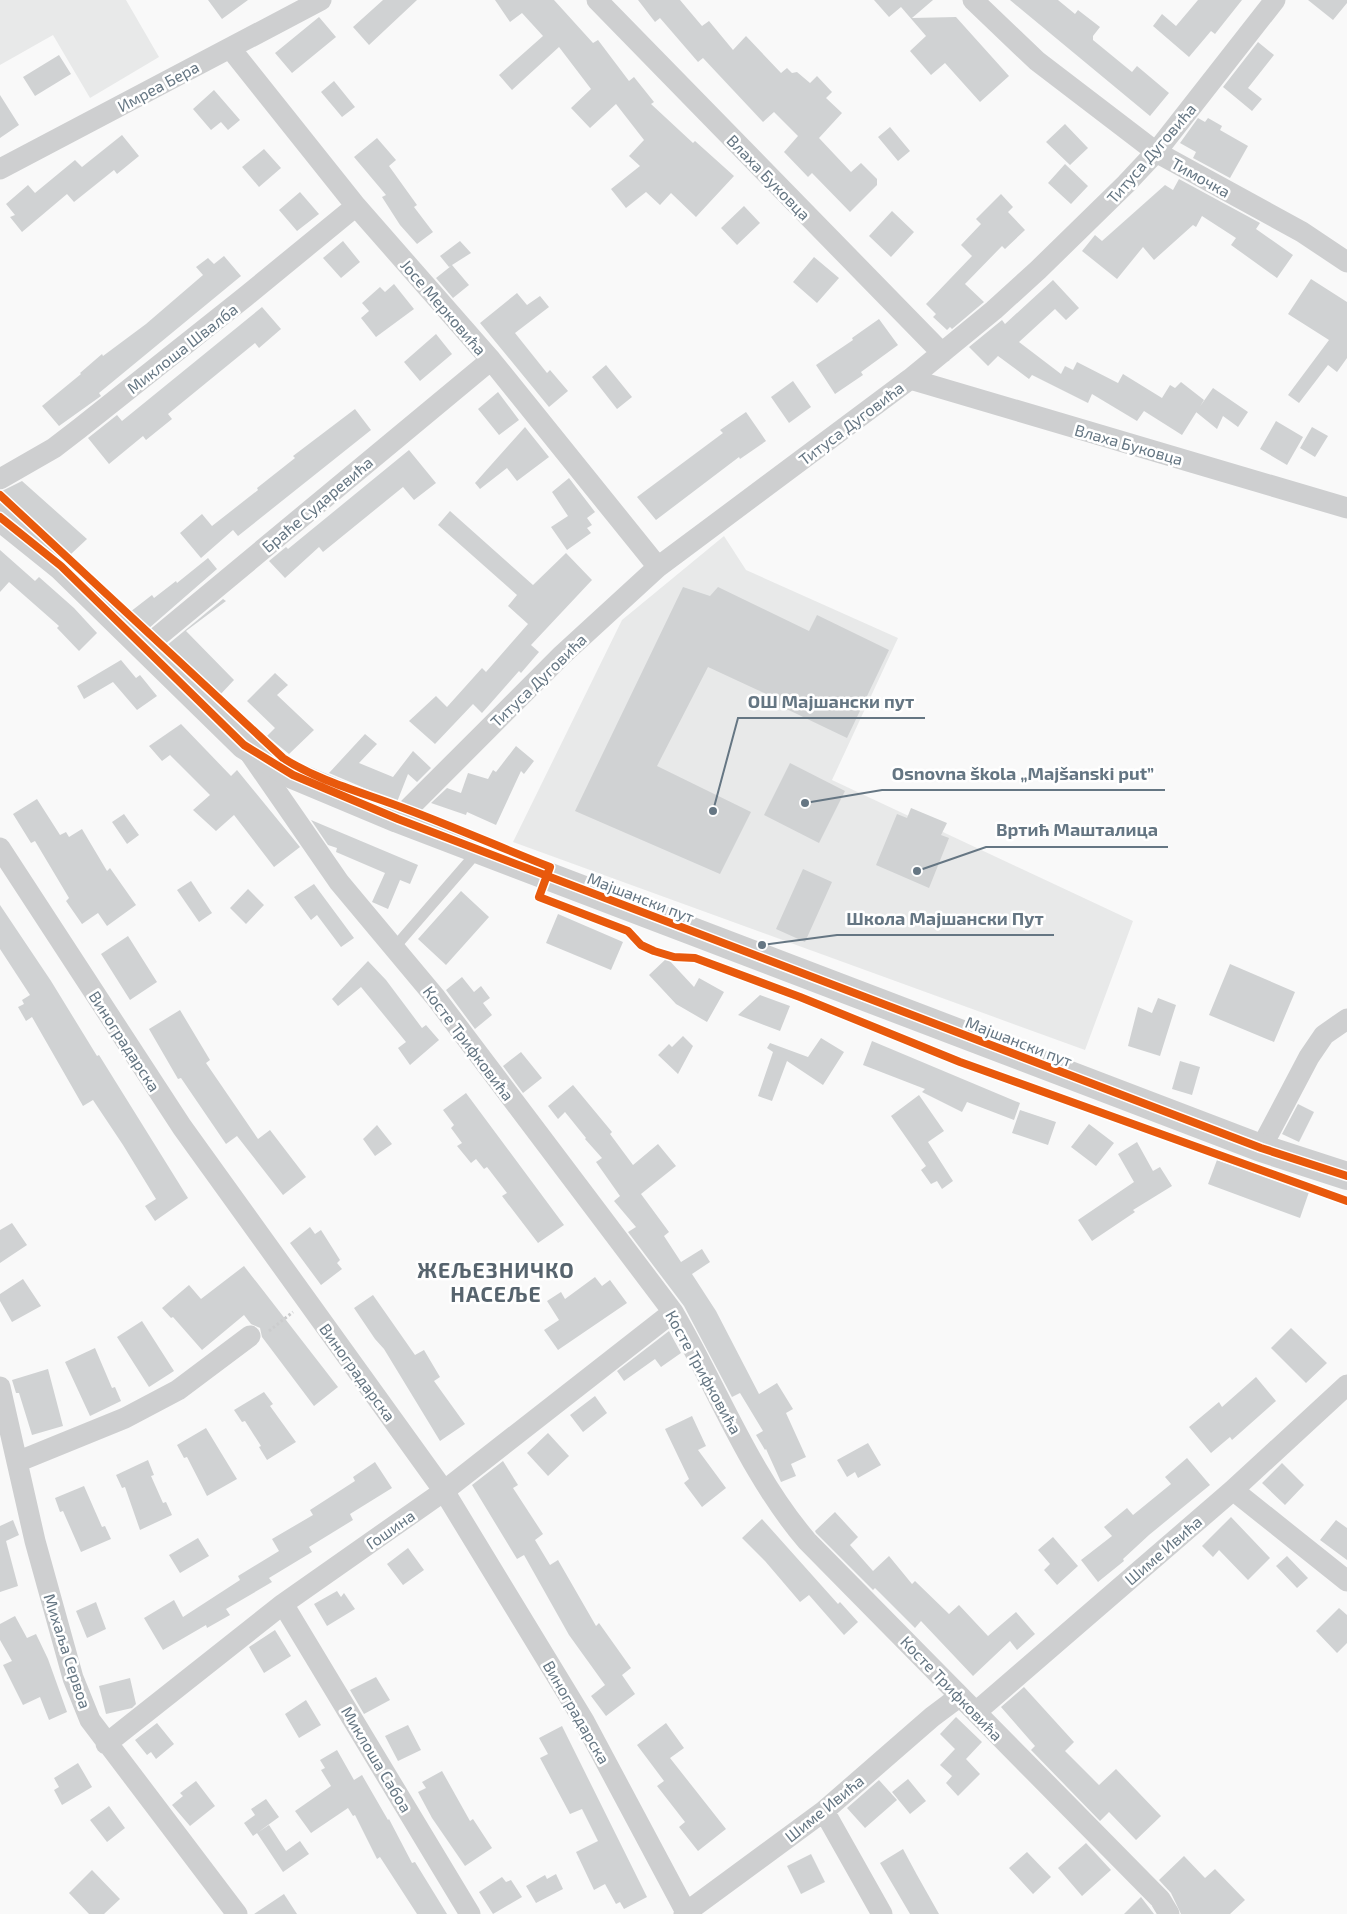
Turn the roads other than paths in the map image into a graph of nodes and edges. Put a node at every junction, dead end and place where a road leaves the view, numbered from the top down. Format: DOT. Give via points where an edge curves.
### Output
graph roads {
  1 [pos="597,0"];
  2 [pos="973,0"];
  3 [pos="1275,0"];
  4 [pos="318,1"];
  5 [pos="230,48"];
  6 [pos="1156,152"];
  7 [pos="0,169"];
  8 [pos="356,206"];
  9 [pos="1347,262"];
  10 [pos="942,353"];
  11 [pos="491,360"];
  12 [pos="910,379"];
  13 [pos="0,479"];
  14 [pos="1347,508"];
  15 [pos="0,517"];
  16 [pos="658,567"];
  17 [pos="144,648"];
  18 [pos="244,745"];
  19 [pos="398,818"];
  20 [pos="0,848"];
  21 [pos="480,850"];
  22 [pos="394,948"];
  23 [pos="1347,1019"];
  24 [pos="1261,1148"];
  25 [pos="1347,1176"];
  26 [pos="673,1312"];
  27 [pos="250,1336"];
  28 [pos="1347,1385"];
  29 [pos="0,1387"];
  30 [pos="17,1462"];
  31 [pos="1233,1490"];
  32 [pos="444,1491"];
  33 [pos="1347,1582"];
  34 [pos="284,1604"];
  35 [pos="960,1696"];
  36 [pos="976,1712"];
  37 [pos="106,1744"];
  38 [pos="824,1811"];
  39 [pos="685,1913"];
  40 [pos="237,1914"];
  41 [pos="470,1914"];
  42 [pos="882,1914"];
  43 [pos="1169,1914"];
  1 -- 10 [label="street, Влаха Буковца"];
  2 -- 6 [label="street, Тимочка" via="1037,61"];
  3 -- 6 [label="street, Титуса Дуговића"];
  4 -- 5 [label="street, Имреа Бера"];
  5 -- 7 [label="street, Имреа Бера"];
  5 -- 8 [label="street, Јосе Мерковића"];
  6 -- 9 [label="street, Тимочка" via="1302,232"];
  6 -- 10 [label="street, Титуса Дуговића" via="1038,270"];
  8 -- 11 [label="street, Јосе Мерковића"];
  8 -- 13 [label="street, Миклоша Швалба" via="80,428"];
  10 -- 12 [label="street, Титуса Дуговића"];
  11 -- 16 [label="street, Јосе Мерковића"];
  11 -- 17 [label="street, Браће Сударевића"];
  12 -- 14 [label="street, Влаха Буковца"];
  12 -- 16 [label="street, Титуса Дуговића"];
  15 -- 17 [label="street, Мајшански пут" via="61,566"];
  16 -- 19 [label="street, Титуса Дуговића" via="562,655"];
  17 -- 18 [label="street, Мајшански пут"];
  18 -- 19 [label="street, Мајшански пут" via="293,775"];
  18 -- 22 [label="street, Косте Трифковића" via="339,882"];
  19 -- 21 [label="street, Мајшански пут"];
  20 -- 32 [label="street, Виноградарска" via="177,1119"];
  21 -- 22 [label="lane"];
  21 -- 24 [label="street, Мајшански пут"];
  22 -- 26 [label="street, Косте Трифковића" via="436,998"];
  23 -- 24 [label="street" via="1324,1035 1309,1057"];
  24 -- 25 [label="street, Мајшански пут"];
  26 -- 32 [label="street, Гошина"];
  26 -- 35 [label="street, Косте Трифковића" via="762,1481 784,1514"];
  27 -- 30 [label="street" via="171,1394 125,1418"];
  28 -- 31 [label="street, Шиме Ивића"];
  29 -- 30 [label="street, Михаља Сервоа"];
  30 -- 37 [label="street, Михаља Сервоа" via="34,1541 73,1678 90,1720"];
  31 -- 33 [label="street"];
  31 -- 36 [label="street, Шиме Ивића"];
  32 -- 34 [label="street, Гошина"];
  32 -- 39 [label="street, Виноградарска" via="584,1721"];
  34 -- 37 [label="street, Гошина"];
  34 -- 41 [label="street, Миклоша Сабоа"];
  35 -- 36 [label="street, Косте Трифковића"];
  35 -- 38 [label="street, Шиме Ивића"];
  36 -- 43 [label="street, Косте Трифковића" via="1160,1899"];
  37 -- 40 [label="street, Михаља Сервоа"];
  38 -- 39 [label="street, Шиме Ивића"];
  38 -- 42 [label="street"];
}
